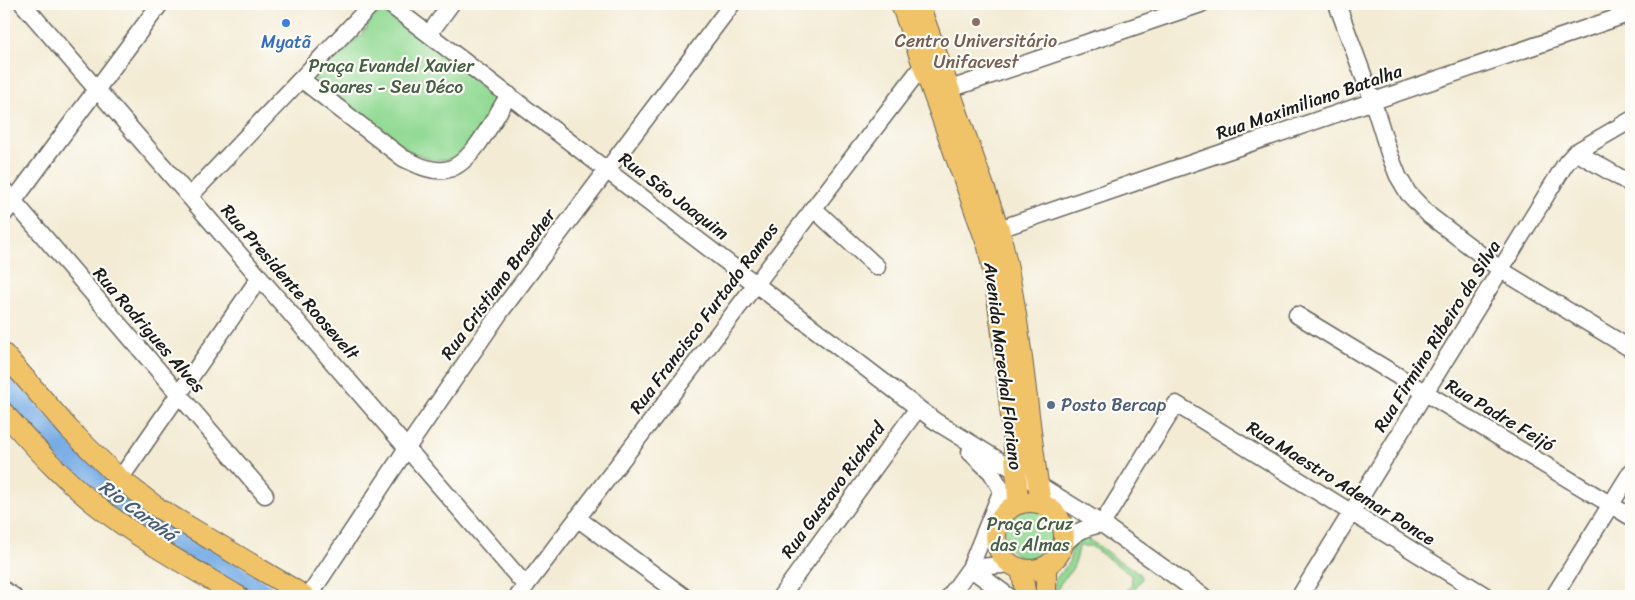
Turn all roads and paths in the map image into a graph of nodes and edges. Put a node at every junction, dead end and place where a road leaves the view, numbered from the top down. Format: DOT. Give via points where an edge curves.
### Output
graph roads {
  1 [pos="23,4"];
  2 [pos="160,4"];
  3 [pos="372,4"];
  4 [pos="389,4"];
  5 [pos="451,4"];
  6 [pos="732,4"];
  7 [pos="901,4"];
  8 [pos="919,4"];
  9 [pos="1201,4"];
  10 [pos="1337,4"];
  11 [pos="1631,13"];
  12 [pos="429,34"];
  13 [pos="924,65"];
  14 [pos="301,79"];
  15 [pos="97,88"];
  16 [pos="950,89"];
  17 [pos="508,95"];
  18 [pos="1373,102"];
  19 [pos="1631,120"];
  20 [pos="1576,152"];
  21 [pos="607,170"];
  22 [pos="1631,184"];
  23 [pos="190,196"];
  24 [pos="7,202"];
  25 [pos="814,208"];
  26 [pos="999,229"];
  27 [pos="876,267"];
  28 [pos="1500,270"];
  29 [pos="260,277"];
  30 [pos="756,284"];
  31 [pos="1298,315"];
  32 [pos="1631,349"];
  33 [pos="4,354"];
  34 [pos="1425,392"];
  35 [pos="178,395"];
  36 [pos="918,408"];
  37 [pos="4,413"];
  38 [pos="935,420"];
  39 [pos="407,448"];
  40 [pos="1631,472"];
  41 [pos="1018,473"];
  42 [pos="120,479"];
  43 [pos="265,496"];
  44 [pos="1042,498"];
  45 [pos="1009,504"];
  46 [pos="1611,505"];
  47 [pos="1351,513"];
  48 [pos="1631,517"];
  49 [pos="577,518"];
  50 [pos="1102,524"];
  51 [pos="986,530"];
  52 [pos="1064,545"];
  53 [pos="1046,566"];
  54 [pos="1016,567"];
  55 [pos="970,568"];
  56 [pos="4,590"];
  57 [pos="522,591"];
  58 [pos="13,596"];
  59 [pos="238,596"];
  60 [pos="305,596"];
  61 [pos="309,596"];
  62 [pos="683,596"];
  63 [pos="781,596"];
  64 [pos="950,596"];
  65 [pos="1008,596"];
  66 [pos="1026,596"];
  67 [pos="1046,596"];
  68 [pos="1203,596"];
  69 [pos="1300,596"];
  70 [pos="1486,596"];
  71 [pos="1554,596"];
  1 -- 15 [label="street, Rua Presidente Roosevelt"];
  2 -- 15 [label="street"];
  3 -- 14 [label="street"];
  4 -- 12 [label="street, Rua São Joaquim"];
  5 -- 12 [label="street"];
  6 -- 21 [label="street, Rua Cristiano Brascher"];
  7 -- 13 [label="main road, Avenida Marechal Floriano"];
  8 -- 16 [label="main road, Avenida Marechal Floriano"];
  9 -- 16 [label="street"];
  10 -- 18 [label="street"];
  11 -- 18 [label="street, Rua Maximiliano Batalha"];
  12 -- 17 [label="street, Rua São Joaquim"];
  13 -- 25 [label="street, Rua Francisco Furtado Ramos"];
  13 -- 41 [label="main road, Avenida Marechal Floriano" via="988,248 995,280"];
  14 -- 17 [label="street" via="404,158 431,169 445,170 466,160"];
  14 -- 23 [label="street"];
  15 -- 23 [label="street, Rua Presidente Roosevelt"];
  15 -- 24 [label="street"];
  16 -- 26 [label="main road, Avenida Marechal Floriano"];
  17 -- 21 [label="street, Rua São Joaquim"];
  18 -- 26 [label="street, Rua Maximiliano Batalha"];
  18 -- 28 [label="street" via="1389,153 1408,193 1430,216"];
  19 -- 20 [label="street, Rua Firmino Ribeiro da Silva"];
  20 -- 22 [label="street"];
  20 -- 28 [label="street, Rua Firmino Ribeiro da Silva" via="1566,162"];
  21 -- 30 [label="street, Rua São Joaquim"];
  21 -- 39 [label="street, Rua Cristiano Brascher" via="501,311"];
  23 -- 29 [label="street, Rua Presidente Roosevelt"];
  24 -- 35 [label="street, Rua Rodrigues Alves"];
  25 -- 27 [label="street"];
  25 -- 30 [label="street, Rua Francisco Furtado Ramos"];
  26 -- 44 [label="main road, Avenida Marechal Floriano" via="1012,284"];
  28 -- 32 [label="street"];
  28 -- 34 [label="street, Rua Firmino Ribeiro da Silva"];
  29 -- 35 [label="street"];
  29 -- 39 [label="street, Rua Presidente Roosevelt"];
  30 -- 36 [label="street, Rua São Joaquim"];
  30 -- 49 [label="street, Rua Francisco Furtado Ramos"];
  31 -- 34 [label="street, Rua Padre Feijó"];
  33 -- 42 [label="main road" via="69,429"];
  34 -- 46 [label="street, Rua Padre Feijó"];
  34 -- 47 [label="street, Rua Firmino Ribeiro da Silva"];
  35 -- 42 [label="street"];
  35 -- 43 [label="street, Rua Rodrigues Alves"];
  36 -- 38 [label="street, Rua São Joaquim"];
  36 -- 63 [label="street, Rua Gustavo Richard"];
  37 -- 59 [label="main road" via="96,505 157,548"];
  38 -- 41 [label="street, Rua São Joaquim"];
  38 -- 45 [label="street, Rua São Joaquim" via="991,472"];
  39 -- 57 [label="street, Rua Presidente Roosevelt"];
  39 -- 61 [label="street, Rua Cristiano Brascher"];
  40 -- 46 [label="street"];
  41 -- 44 [label="street, Rua São Joaquim"];
  41 -- 45 [label="main road, Avenida Marechal Floriano"];
  42 -- 60 [label="main road" via="158,508"];
  44 -- 45 [label="main road"];
  44 -- 50 [label="street" via="1065,502"];
  44 -- 52 [label="main road" via="1062,522"];
  45 -- 51 [label="street"];
  45 -- 51 [label="street"];
  45 -- 54 [label="main road" via="999,522 997,546"];
  46 -- 48 [label="street, Rua Padre Feijó"];
  46 -- 71 [label="street"];
  47 -- 50 [label="street, Rua Maestro Ademar Ponce" via="1176,404"];
  47 -- 69 [label="street, Rua Firmino Ribeiro da Silva"];
  47 -- 70 [label="street, Rua Maestro Ademar Ponce"];
  49 -- 57 [label="street, Rua Francisco Furtado Ramos"];
  49 -- 62 [label="street"];
  50 -- 52 [label="street" via="1084,528"];
  50 -- 68 [label="street"];
  51 -- 55 [label="street"];
  52 -- 53 [label="main road"];
  53 -- 54 [label="main road" via="1034,570"];
  53 -- 67 [label="main road"];
  54 -- 55 [label="street"];
  54 -- 66 [label="main road"];
  55 -- 64 [label="street"];
  55 -- 65 [label="street"];
  56 -- 58 [label="street"];
}
